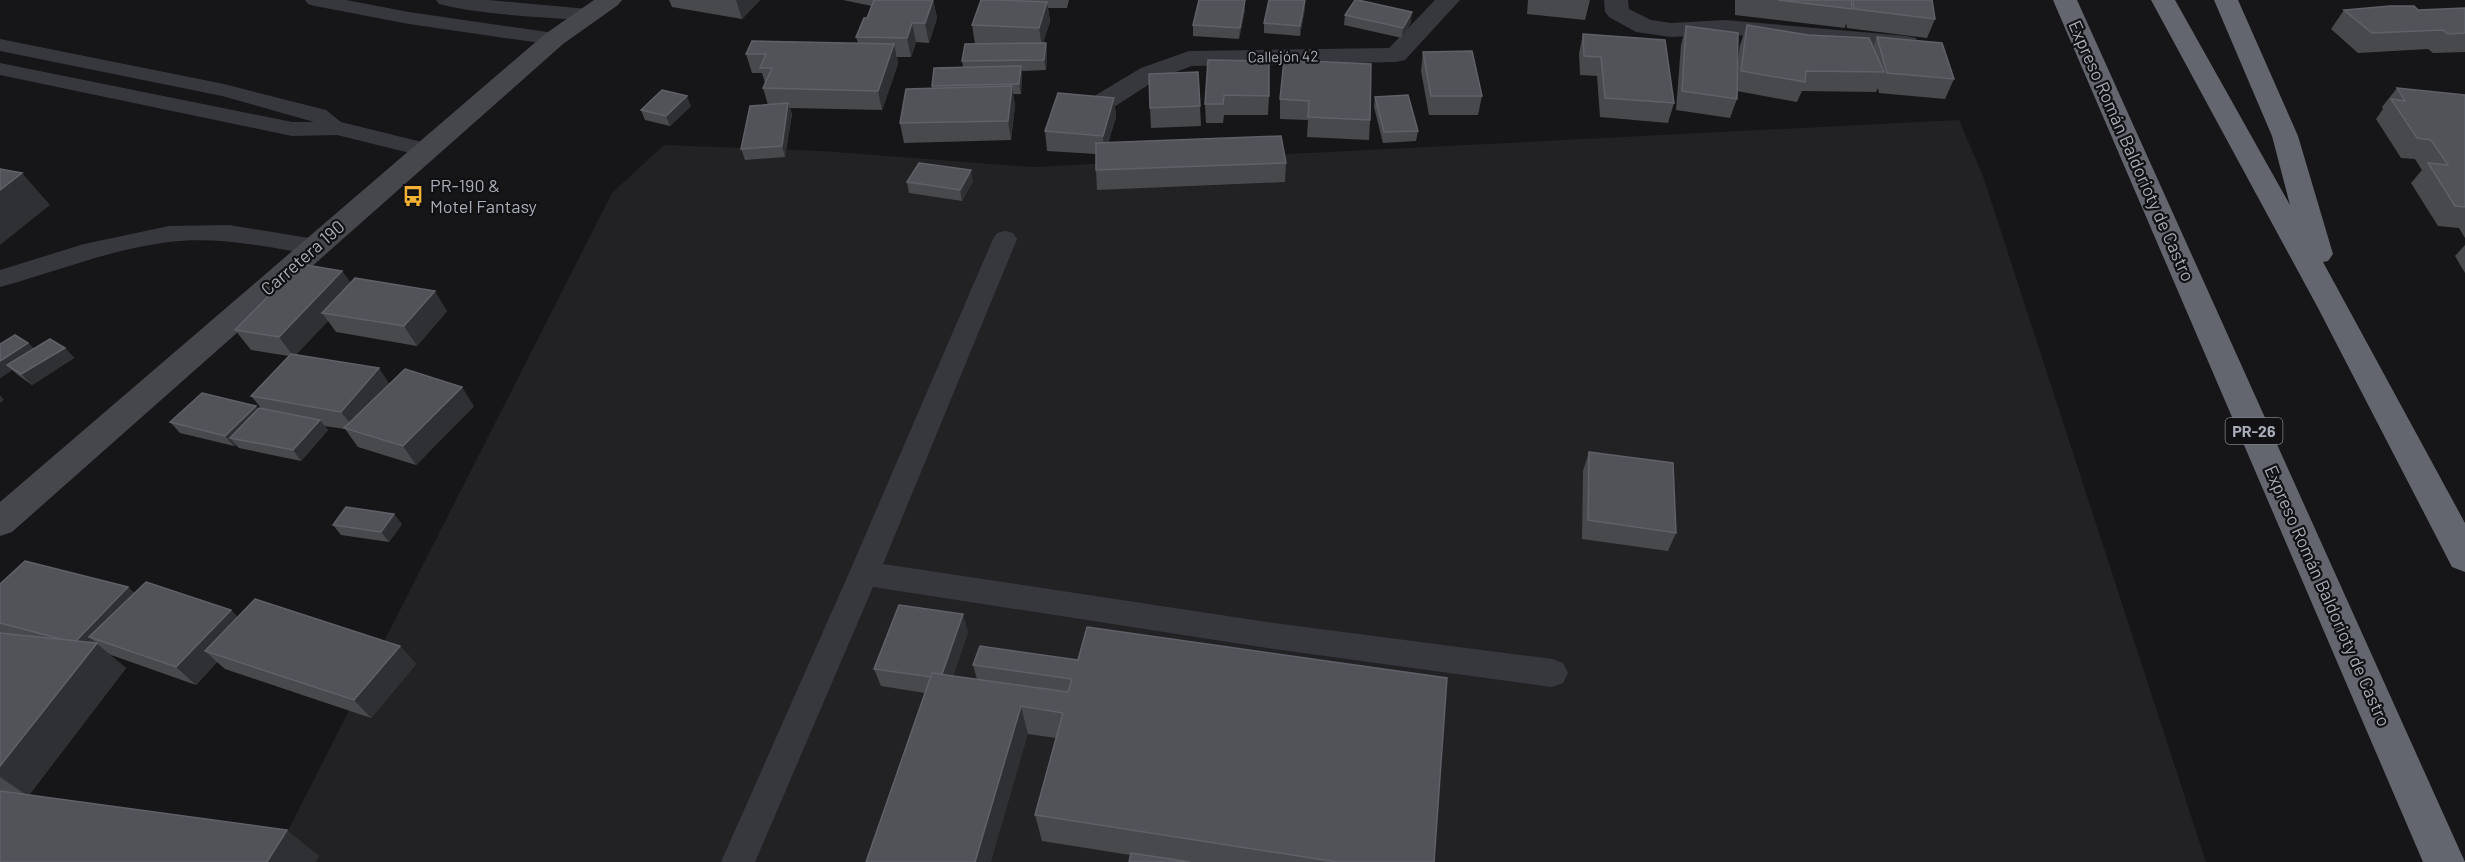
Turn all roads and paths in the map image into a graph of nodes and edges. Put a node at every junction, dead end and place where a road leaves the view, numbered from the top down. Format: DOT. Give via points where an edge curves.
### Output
graph roads {
  1 [pos="315,0"];
  2 [pos="446,0"];
  3 [pos="1448,0"];
  4 [pos="1616,0"];
  5 [pos="2065,0"];
  6 [pos="2163,0"];
  7 [pos="2226,0"];
  8 [pos="599,7"];
  9 [pos="554,39"];
  10 [pos="1907,43"];
  11 [pos="0,45"];
  12 [pos="0,69"];
  13 [pos="1105,101"];
  14 [pos="336,128"];
  15 [pos="426,150"];
  16 [pos="1005,238"];
  17 [pos="315,247"];
  18 [pos="0,279"];
  19 [pos="2333,308"];
  20 [pos="0,522"];
  21 [pos="2465,557"];
  22 [pos="864,573"];
  23 [pos="1552,673"];
  24 [pos="738,862"];
  25 [pos="2444,862"];
  1 -- 9 [label="lane"];
  2 -- 8 [label="lane" via="480,5"];
  3 -- 13 [label="street, Callejón 42" via="1396,55 1189,59 1150,73"];
  4 -- 10 [label="street" via="1617,12 1645,27 1725,27"];
  5 -- 25 [label="highway, Expreso Román Baldorioty de Castro / PR-26"];
  6 -- 19 [label="highway"];
  7 -- 19 [label="highway" via="2285,136"];
  8 -- 9 [label="street, Carretera 190"];
  9 -- 15 [label="street, Carretera 190"];
  11 -- 14 [label="lane" via="224,90 318,115"];
  12 -- 14 [label="lane" via="292,129"];
  14 -- 15 [label="lane"];
  15 -- 17 [label="street, Carretera 190"];
  16 -- 22 [label="lane"];
  17 -- 18 [label="lane" via="229,233 169,234 84,252"];
  17 -- 20 [label="street, Carretera 190"];
  19 -- 21 [label="highway"];
  22 -- 23 [label="lane" via="1274,636"];
  22 -- 24 [label="lane"];
}
